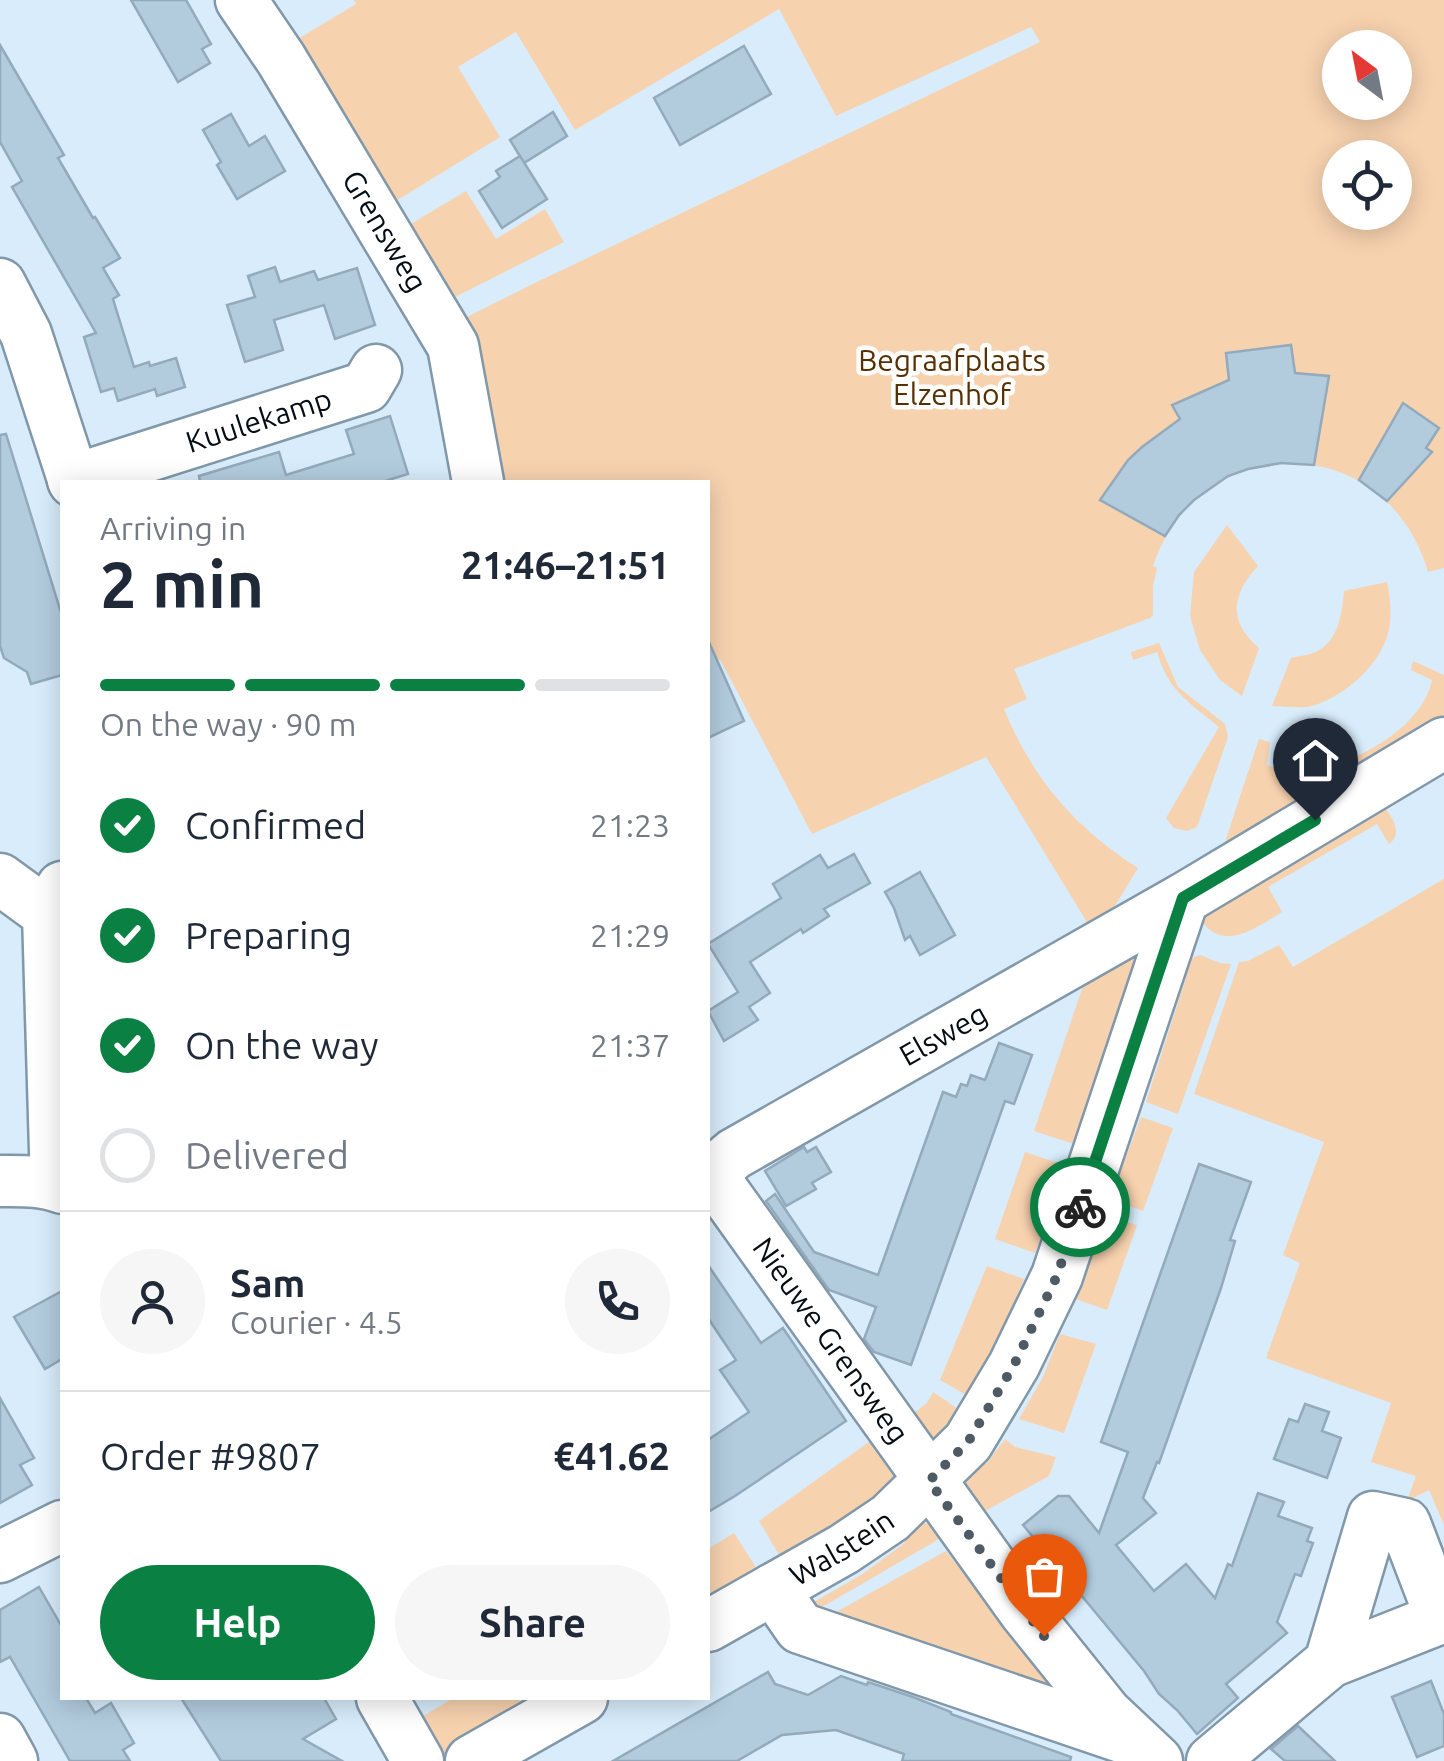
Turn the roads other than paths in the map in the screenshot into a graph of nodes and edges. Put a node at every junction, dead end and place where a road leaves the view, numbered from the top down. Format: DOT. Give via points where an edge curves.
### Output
graph roads {
  1 [pos="242,0"];
  2 [pos="0,284"];
  3 [pos="376,370"];
  4 [pos="74,480"];
  5 [pos="77,480"];
  6 [pos="478,480"];
  7 [pos="1444,743"];
  8 [pos="0,878"];
  9 [pos="1183,898"];
  10 [pos="56,901"];
  11 [pos="715,1164"];
  12 [pos="0,1181"];
  13 [pos="59,1186"];
  14 [pos="929,1481"];
  15 [pos="60,1527"];
  16 [pos="0,1557"];
  17 [pos="773,1589"];
  18 [pos="710,1625"];
  19 [pos="1330,1662"];
  20 [pos="383,1700"];
  21 [pos="578,1700"];
  22 [pos="0,1739"];
  23 [pos="1147,1751"];
  24 [pos="12,1761"];
  25 [pos="418,1761"];
  26 [pos="471,1761"];
  27 [pos="1212,1761"];
  1 -- 6 [label="street, Grensweg" via="452,346"];
  2 -- 4 [label="street, Kuulekamp" via="26,334"];
  3 -- 5 [label="street, Kuulekamp" via="366,387"];
  7 -- 9 [label="street"];
  8 -- 10 [label="street"];
  9 -- 11 [label="street, Elsweg"];
  9 -- 14 [label="street, Walstein" via="1057,1276 968,1442"];
  10 -- 13 [label="street"];
  11 -- 14 [label="street, Nieuwe Grensweg"];
  12 -- 13 [label="street"];
  14 -- 17 [label="street, Walstein" via="890,1518"];
  14 -- 23 [label="street, Nieuwe Grensweg" via="1024,1611 1106,1712"];
  15 -- 16 [label="street"];
  17 -- 18 [label="street, Walstein"];
  17 -- 23 [label="street, Nieuwe Grensweg" via="800,1628"];
  19 -- 27 [label="street"];
  20 -- 25 [label="street"];
  21 -- 26 [label="street"];
  22 -- 24 [label="street"];
}
